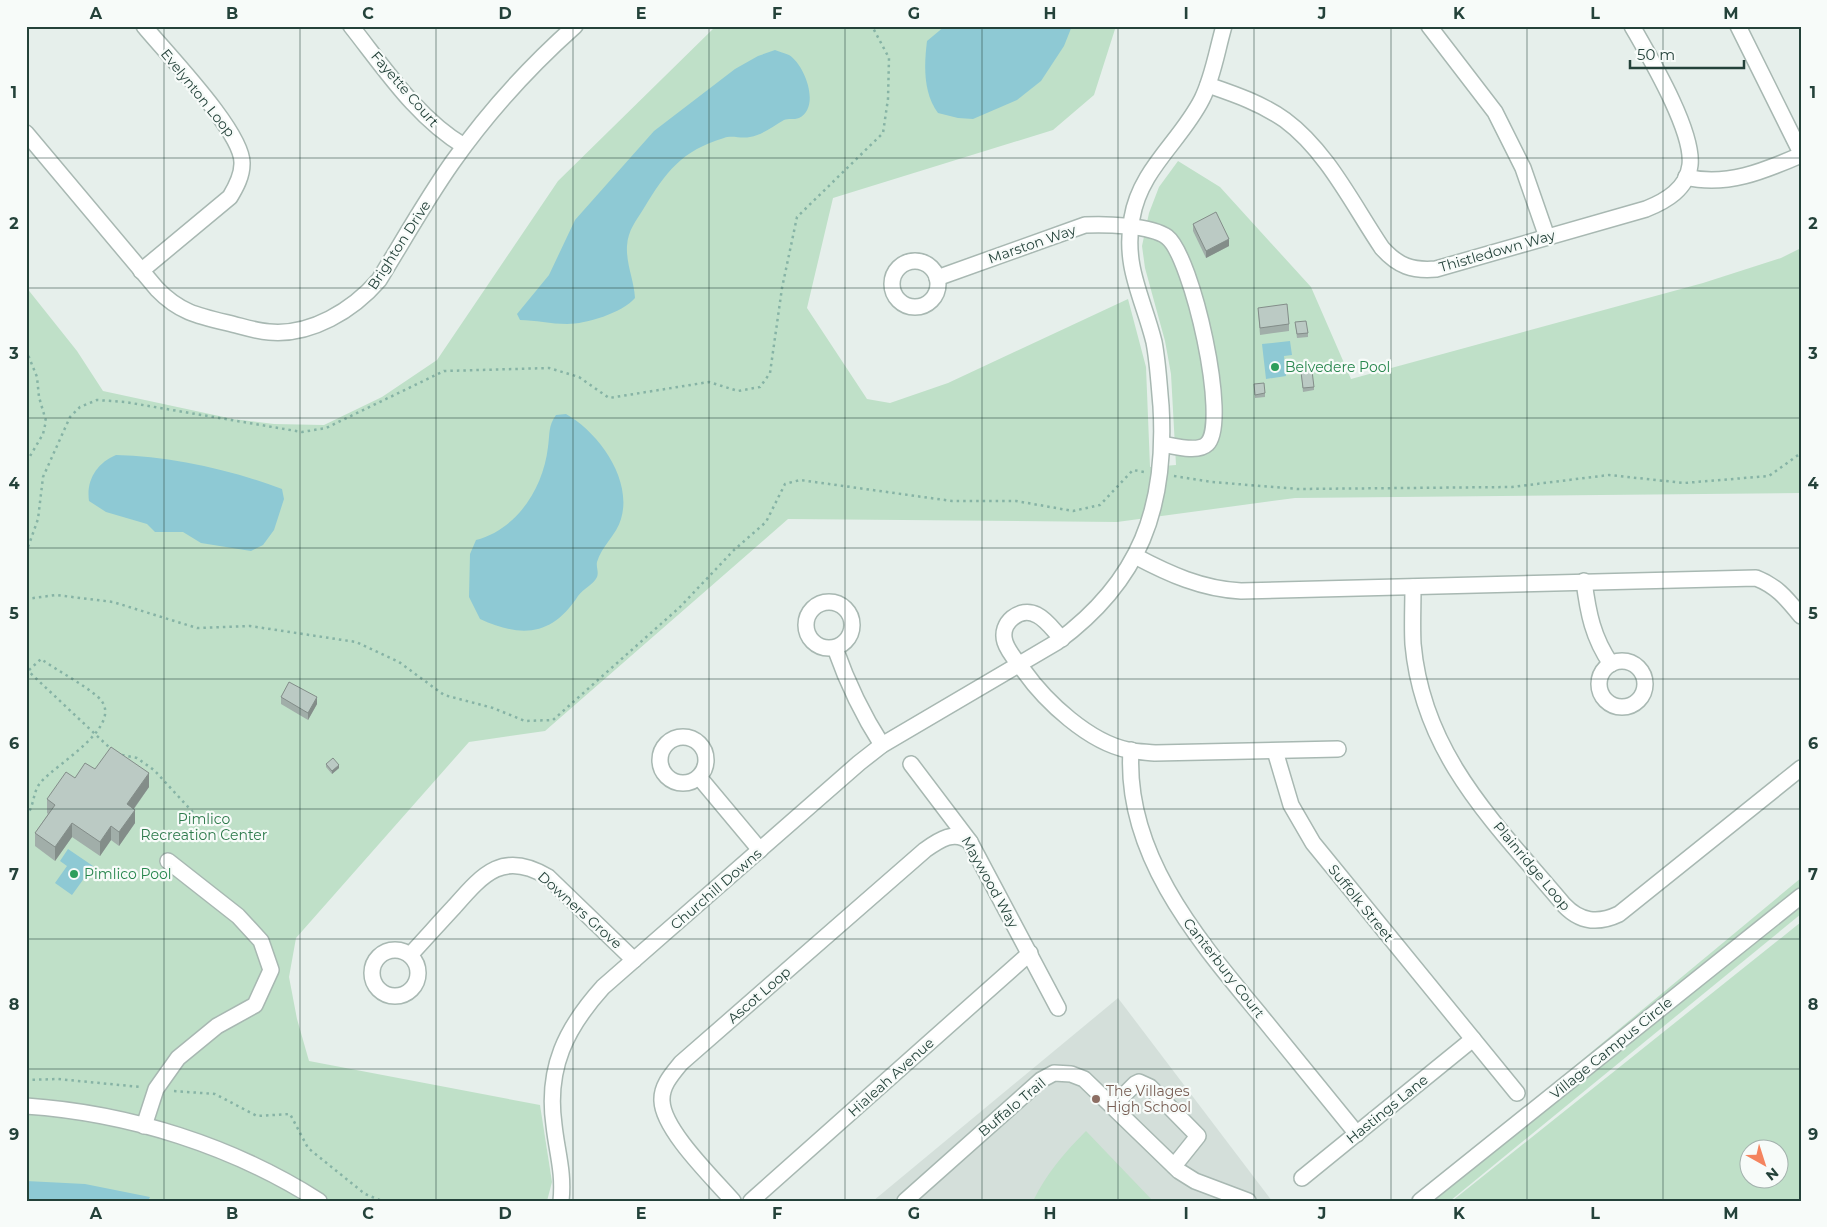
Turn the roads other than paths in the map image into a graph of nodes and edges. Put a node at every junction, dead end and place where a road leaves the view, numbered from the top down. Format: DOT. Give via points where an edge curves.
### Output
graph roads {
  1 [pos="144,26"];
  2 [pos="351,26"];
  3 [pos="1224,26"];
  4 [pos="1428,26"];
  5 [pos="1632,26"];
  6 [pos="1738,26"];
  7 [pos="565,30"];
  8 [pos="1208,85"];
  9 [pos="26,133"];
  10 [pos="464,146"];
  11 [pos="1801,154"];
  12 [pos="1686,177"];
  13 [pos="1131,227"];
  14 [pos="1547,237"];
  15 [pos="141,271"];
  16 [pos="937,278"];
  17 [pos="1162,444"];
  18 [pos="1135,556"];
  19 [pos="1584,582"];
  20 [pos="1413,587"];
  21 [pos="1801,616"];
  22 [pos="1062,639"];
  23 [pos="835,648"];
  24 [pos="1610,664"];
  25 [pos="1020,665"];
  26 [pos="882,745"];
  27 [pos="1338,749"];
  28 [pos="1131,750"];
  29 [pos="1275,751"];
  30 [pos="911,764"];
  31 [pos="1801,768"];
  32 [pos="699,777"];
  33 [pos="970,842"];
  34 [pos="760,850"];
  35 [pos="168,861"];
  36 [pos="1801,896"];
  37 [pos="1030,953"];
  38 [pos="410,955"];
  39 [pos="634,960"];
  40 [pos="1058,1008"];
  41 [pos="1473,1039"];
  42 [pos="1517,1093"];
  43 [pos="26,1106"];
  44 [pos="1113,1106"];
  45 [pos="144,1126"];
  46 [pos="1357,1134"];
  47 [pos="1174,1166"];
  48 [pos="1302,1178"];
  49 [pos="319,1201"];
  50 [pos="560,1201"];
  51 [pos="733,1201"];
  52 [pos="751,1201"];
  53 [pos="904,1201"];
  54 [pos="1248,1201"];
  55 [pos="1420,1201"];
  1 -- 15 [label="street, Evelynton Loop" via="233,134 242,164 238,182 230,196"];
  2 -- 10 [label="street, Fayette Court" via="415,106 434,126"];
  3 -- 8 [label="street, Churchill Downs"];
  4 -- 14 [label="street" via="1495,112 1523,168"];
  5 -- 12 [label="street" via="1678,117 1688,146 1690,165"];
  6 -- 11 [label="street"];
  7 -- 10 [label="street, Brighton Drive"];
  8 -- 13 [label="street, Churchill Downs" via="1193,115 1145,179 1136,199"];
  8 -- 14 [label="street, Thistledown Way" via="1262,106 1298,130 1326,164 1382,248 1392,260 1404,267 1418,271 1436,269"];
  9 -- 15 [label="street, Brighton Drive"];
  10 -- 15 [label="street, Brighton Drive" via="379,280 351,306 325,321 286,332 268,332 203,317 171,304"];
  11 -- 12 [label="street" via="1753,175 1735,179 1696,180"];
  12 -- 14 [label="street, Thistledown Way" via="1665,201"];
  13 -- 16 [label="street, Marston Way" via="1085,225"];
  13 -- 17 [label="street, Churchill Downs" via="1132,276 1154,343"];
  13 -- 17 [label="street, Marston Way" via="1160,234 1168,238 1175,248 1203,324 1209,357 1214,418 1211,439 1201,448"];
  17 -- 18 [label="street, Churchill Downs" via="1160,475 1148,525"];
  18 -- 20 [label="street" via="1176,576 1221,590"];
  18 -- 22 [label="street, Churchill Downs" via="1098,608"];
  19 -- 20 [label="street"];
  19 -- 21 [label="street" via="1756,578 1770,583"];
  19 -- 24 [label="street" via="1593,632"];
  20 -- 31 [label="street, Plainridge Loop" via="1413,643 1417,668 1428,715 1444,751 1468,790 1574,915 1599,921 1619,914"];
  22 -- 25 [label="street, Churchill Downs"];
  22 -- 25 [label="street" via="1036,614 1016,615 1004,632 1005,642"];
  23 -- 26 [label="street" via="858,705"];
  25 -- 26 [label="street, Churchill Downs"];
  25 -- 28 [label="street" via="1036,687 1069,720 1108,743"];
  26 -- 34 [label="street, Churchill Downs"];
  27 -- 29 [label="street"];
  28 -- 29 [label="street" via="1194,754"];
  28 -- 46 [label="street, Canterbury Court" via="1132,784 1141,827 1162,879 1185,920"];
  29 -- 41 [label="street, Suffolk Street" via="1292,805 1313,844"];
  30 -- 33 [label="street, Maywood Way"];
  32 -- 34 [label="street"];
  33 -- 37 [label="street, Maywood Way"];
  33 -- 51 [label="street, Ascot Loop" via="963,836 950,836 925,850 670,1076 661,1100 664,1115 672,1129"];
  34 -- 39 [label="street, Churchill Downs"];
  35 -- 45 [label="street" via="238,916 261,941 271,970 255,1005 217,1026 178,1058 156,1089"];
  36 -- 55 [label="street, Village Campus Circle"];
  37 -- 40 [label="street, Maywood Way"];
  37 -- 52 [label="street, Hialeah Avenue"];
  38 -- 39 [label="street, Downers Grove" via="479,879 495,869 513,865 531,867 548,877"];
  39 -- 50 [label="street, Churchill Downs" via="583,1009 558,1056 552,1092 563,1182"];
  41 -- 42 [label="street, Suffolk Street"];
  41 -- 46 [label="street, Hastings Lane"];
  43 -- 45 [label="street" via="109,1117"];
  44 -- 47 [label="street, Buffalo Trail"];
  44 -- 47 [label="street" via="1139,1082 1156,1093 1198,1136"];
  44 -- 53 [label="street, Buffalo Trail" via="1084,1079 1054,1073 1030,1088"];
  45 -- 49 [label="street" via="245,1161 284,1178"];
  46 -- 48 [label="street, Hastings Lane"];
  47 -- 54 [label="street, Buffalo Trail" via="1195,1181"];
}
